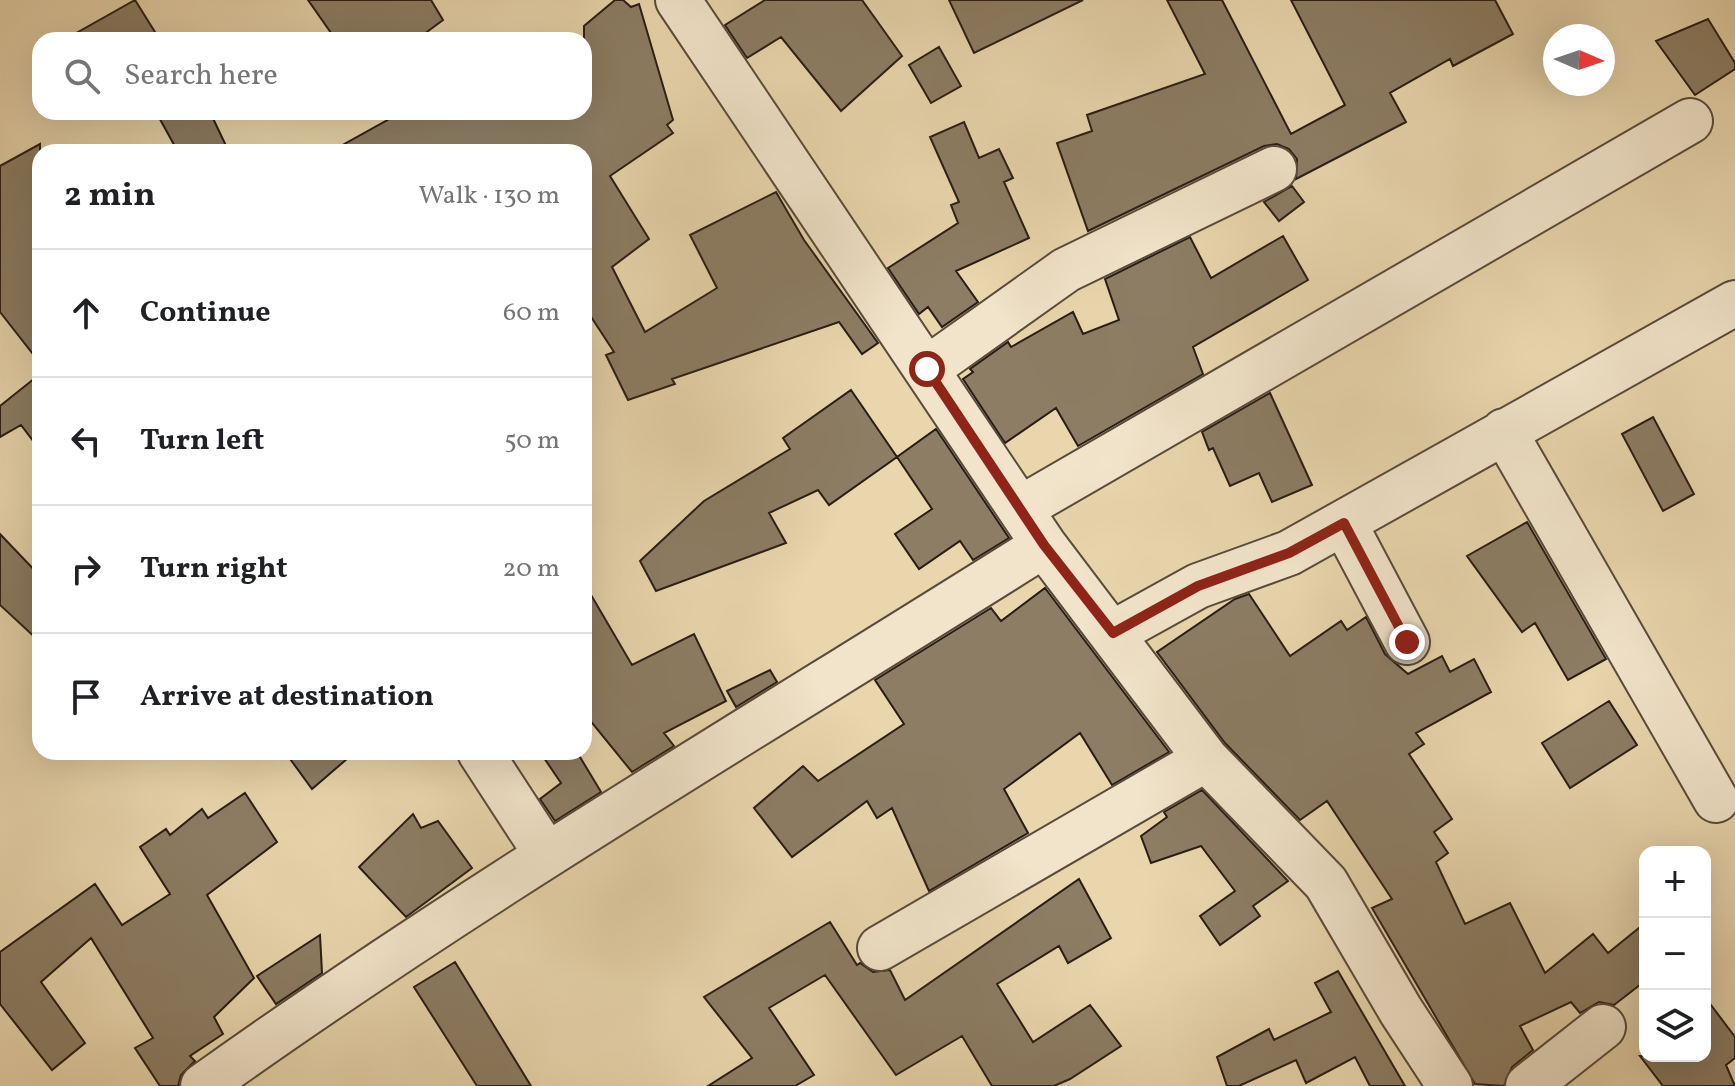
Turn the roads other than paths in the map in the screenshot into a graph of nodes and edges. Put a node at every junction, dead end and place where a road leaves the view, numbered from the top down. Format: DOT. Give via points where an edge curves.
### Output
graph roads {
  1 [pos="678,0"];
  2 [pos="1690,121"];
  3 [pos="1274,169"];
  4 [pos="1735,303"];
  5 [pos="927,369"];
  6 [pos="1504,431"];
  7 [pos="1021,508"];
  8 [pos="1344,523"];
  9 [pos="1044,545"];
  10 [pos="1113,633"];
  11 [pos="1407,642"];
  12 [pos="1206,759"];
  13 [pos="485,760"];
  14 [pos="1716,800"];
  15 [pos="547,855"];
  16 [pos="880,948"];
  17 [pos="1603,1027"];
  18 [pos="203,1086"];
  19 [pos="1450,1086"];
  20 [pos="1528,1086"];
  1 -- 5 [label="street"];
  2 -- 7 [label="street"];
  3 -- 5 [label="street" via="1066,270"];
  4 -- 6 [label="street"];
  5 -- 7 [label="street"];
  6 -- 8 [label="street"];
  6 -- 14 [label="street"];
  7 -- 9 [label="street"];
  8 -- 10 [label="street" via="1289,553 1198,586"];
  8 -- 11 [label="street"];
  9 -- 10 [label="street"];
  9 -- 15 [label="street"];
  10 -- 12 [label="street"];
  12 -- 16 [label="street"];
  12 -- 19 [label="street" via="1326,883"];
  13 -- 15 [label="street"];
  15 -- 18 [label="street" via="317,1004"];
  17 -- 20 [label="street"];
}
